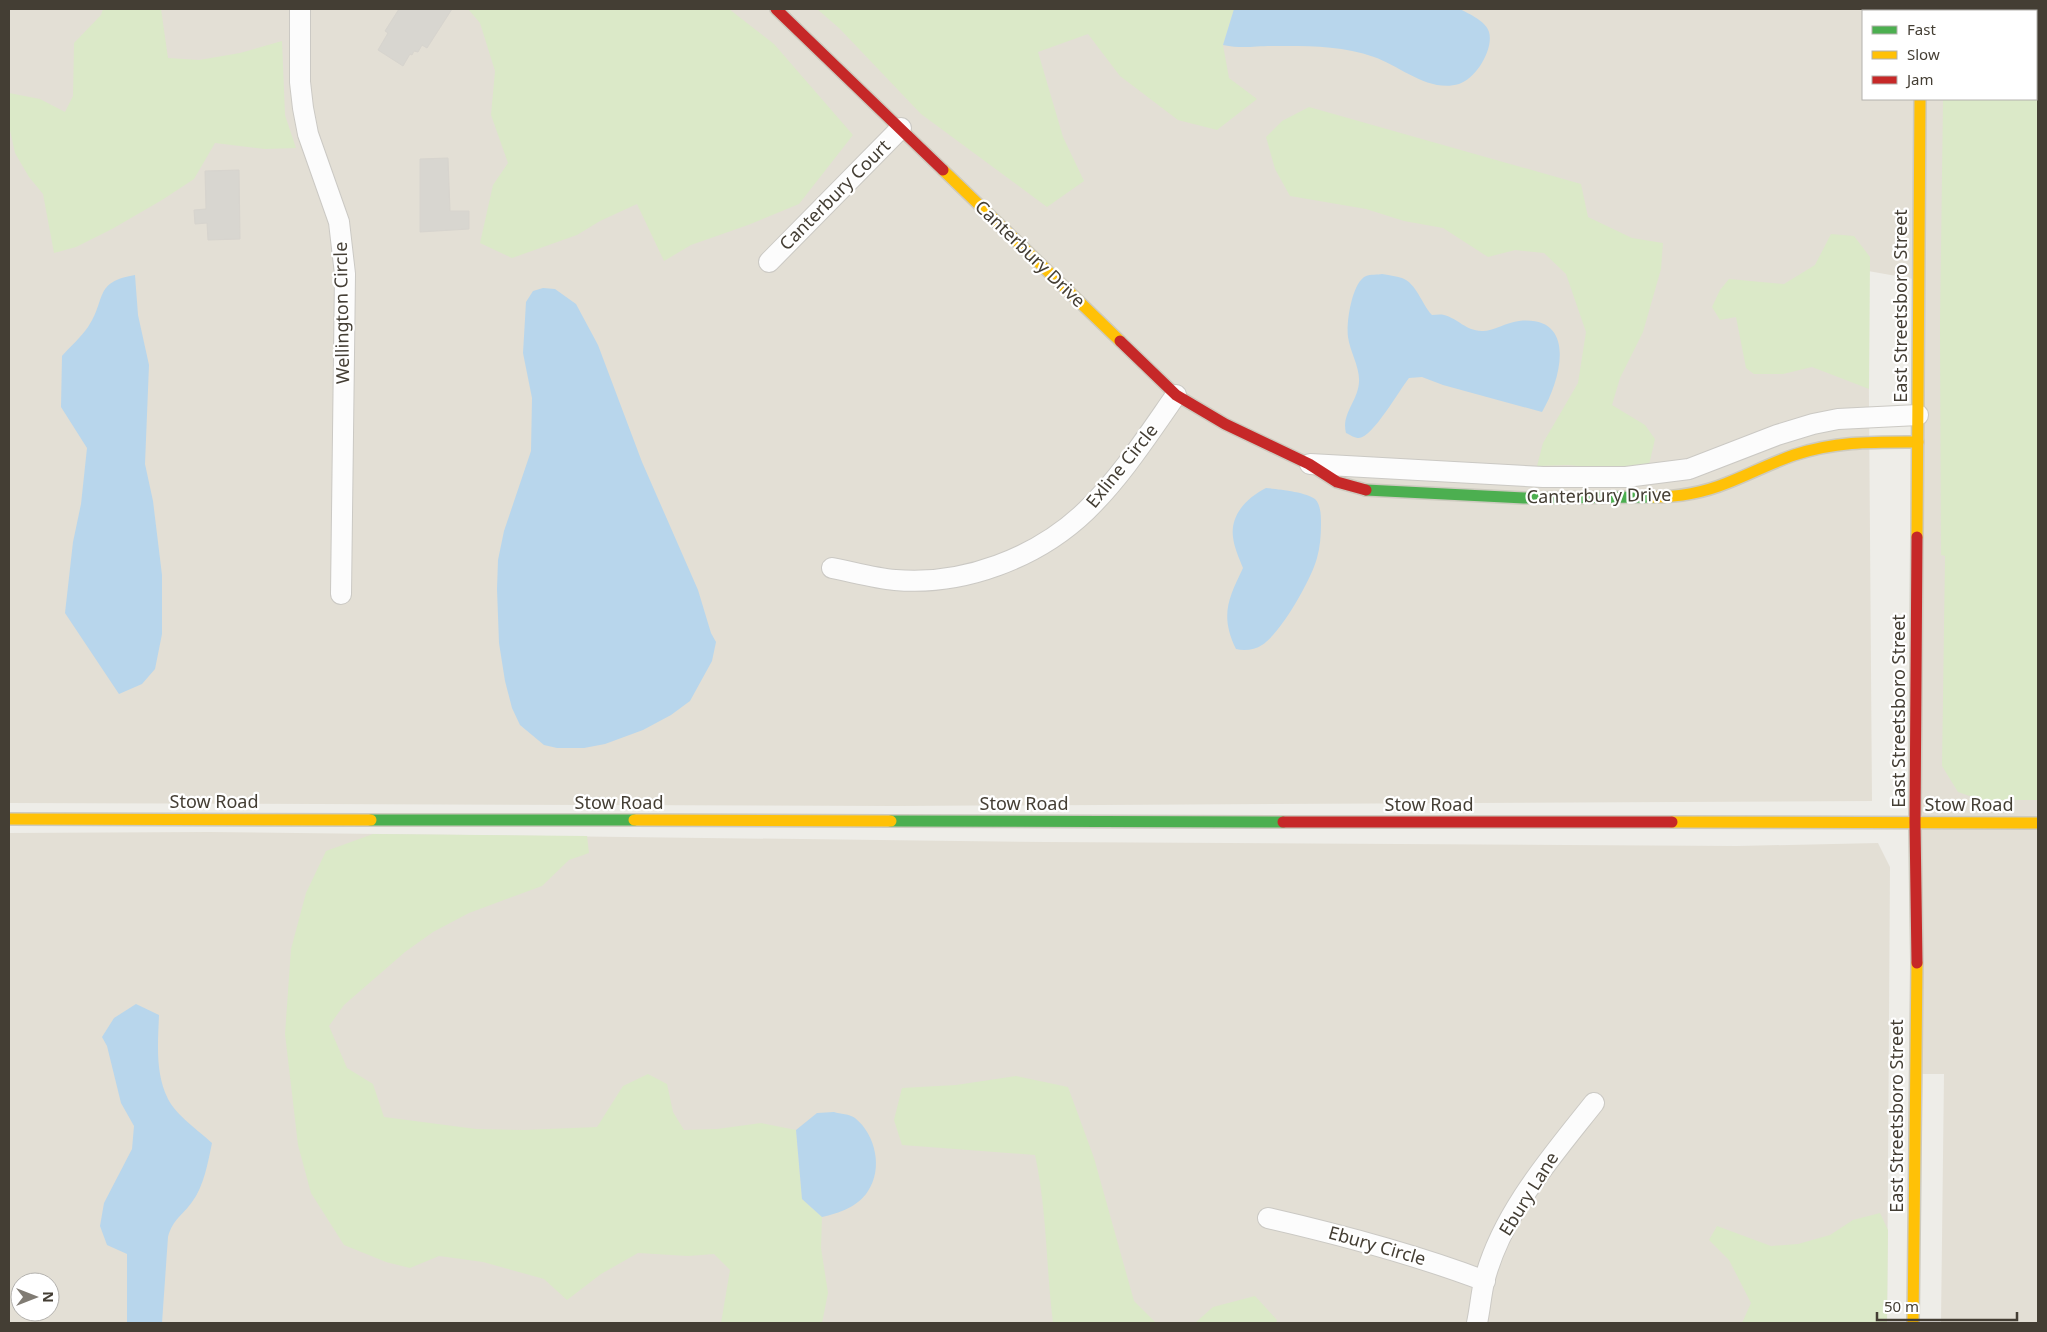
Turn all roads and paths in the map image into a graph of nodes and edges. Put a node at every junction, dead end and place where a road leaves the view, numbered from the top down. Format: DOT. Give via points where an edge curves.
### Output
graph roads {
  1 [pos="300,9"];
  2 [pos="776,9"];
  3 [pos="1920,100"];
  4 [pos="901,128"];
  5 [pos="768,262"];
  6 [pos="1176,395"];
  7 [pos="1918,415"];
  8 [pos="1918,442"];
  9 [pos="1309,464"];
  10 [pos="1423,471"];
  11 [pos="1525,476"];
  12 [pos="1641,476"];
  13 [pos="1421,494"];
  14 [pos="1524,498"];
  15 [pos="1642,498"];
  16 [pos="832,568"];
  17 [pos="341,594"];
  18 [pos="9,818"];
  19 [pos="1915,823"];
  20 [pos="2038,823"];
  21 [pos="1594,1103"];
  22 [pos="1268,1218"];
  23 [pos="1484,1281"];
  24 [pos="1478,1323"];
  25 [pos="1913,1323"];
  1 -- 17 [label="street, Wellington Circle" via="303,108 308,134 333,202 343,243"];
  2 -- 4 [label="street, Canterbury Drive"];
  3 -- 7 [label="street, East Streetsboro Street"];
  4 -- 5 [label="street, Canterbury Court"];
  4 -- 6 [label="street, Canterbury Drive"];
  6 -- 9 [label="street, Canterbury Drive" via="1225,424"];
  6 -- 16 [label="street, Exline Circle" via="1102,495 1085,512 1016,558 963,575 925,580 895,580"];
  7 -- 8 [label="street, East Streetsboro Street"];
  7 -- 12 [label="street, Canterbury Drive" via="1838,419 1813,424 1689,469"];
  8 -- 15 [label="street, Canterbury Drive" via="1855,442 1819,448 1725,484 1686,494"];
  8 -- 19 [label="street, East Streetsboro Street"];
  9 -- 10 [label="street, Canterbury Drive"];
  9 -- 13 [label="street, Canterbury Drive" via="1348,486"];
  10 -- 11 [label="street, Canterbury Drive"];
  10 -- 13 [label="street"];
  11 -- 12 [label="street, Canterbury Drive"];
  11 -- 14 [label="street"];
  12 -- 15 [label="street"];
  13 -- 14 [label="street, Canterbury Drive"];
  14 -- 15 [label="street, Canterbury Drive"];
  18 -- 19 [label="street, Stow Road"];
  19 -- 20 [label="street, Stow Road"];
  19 -- 25 [label="street, East Streetsboro Street"];
  21 -- 23 [label="street, Ebury Lane" via="1542,1168 1516,1209"];
  22 -- 23 [label="street, Ebury Circle" via="1349,1236"];
  23 -- 24 [label="street, Ebury Lane"];
}
